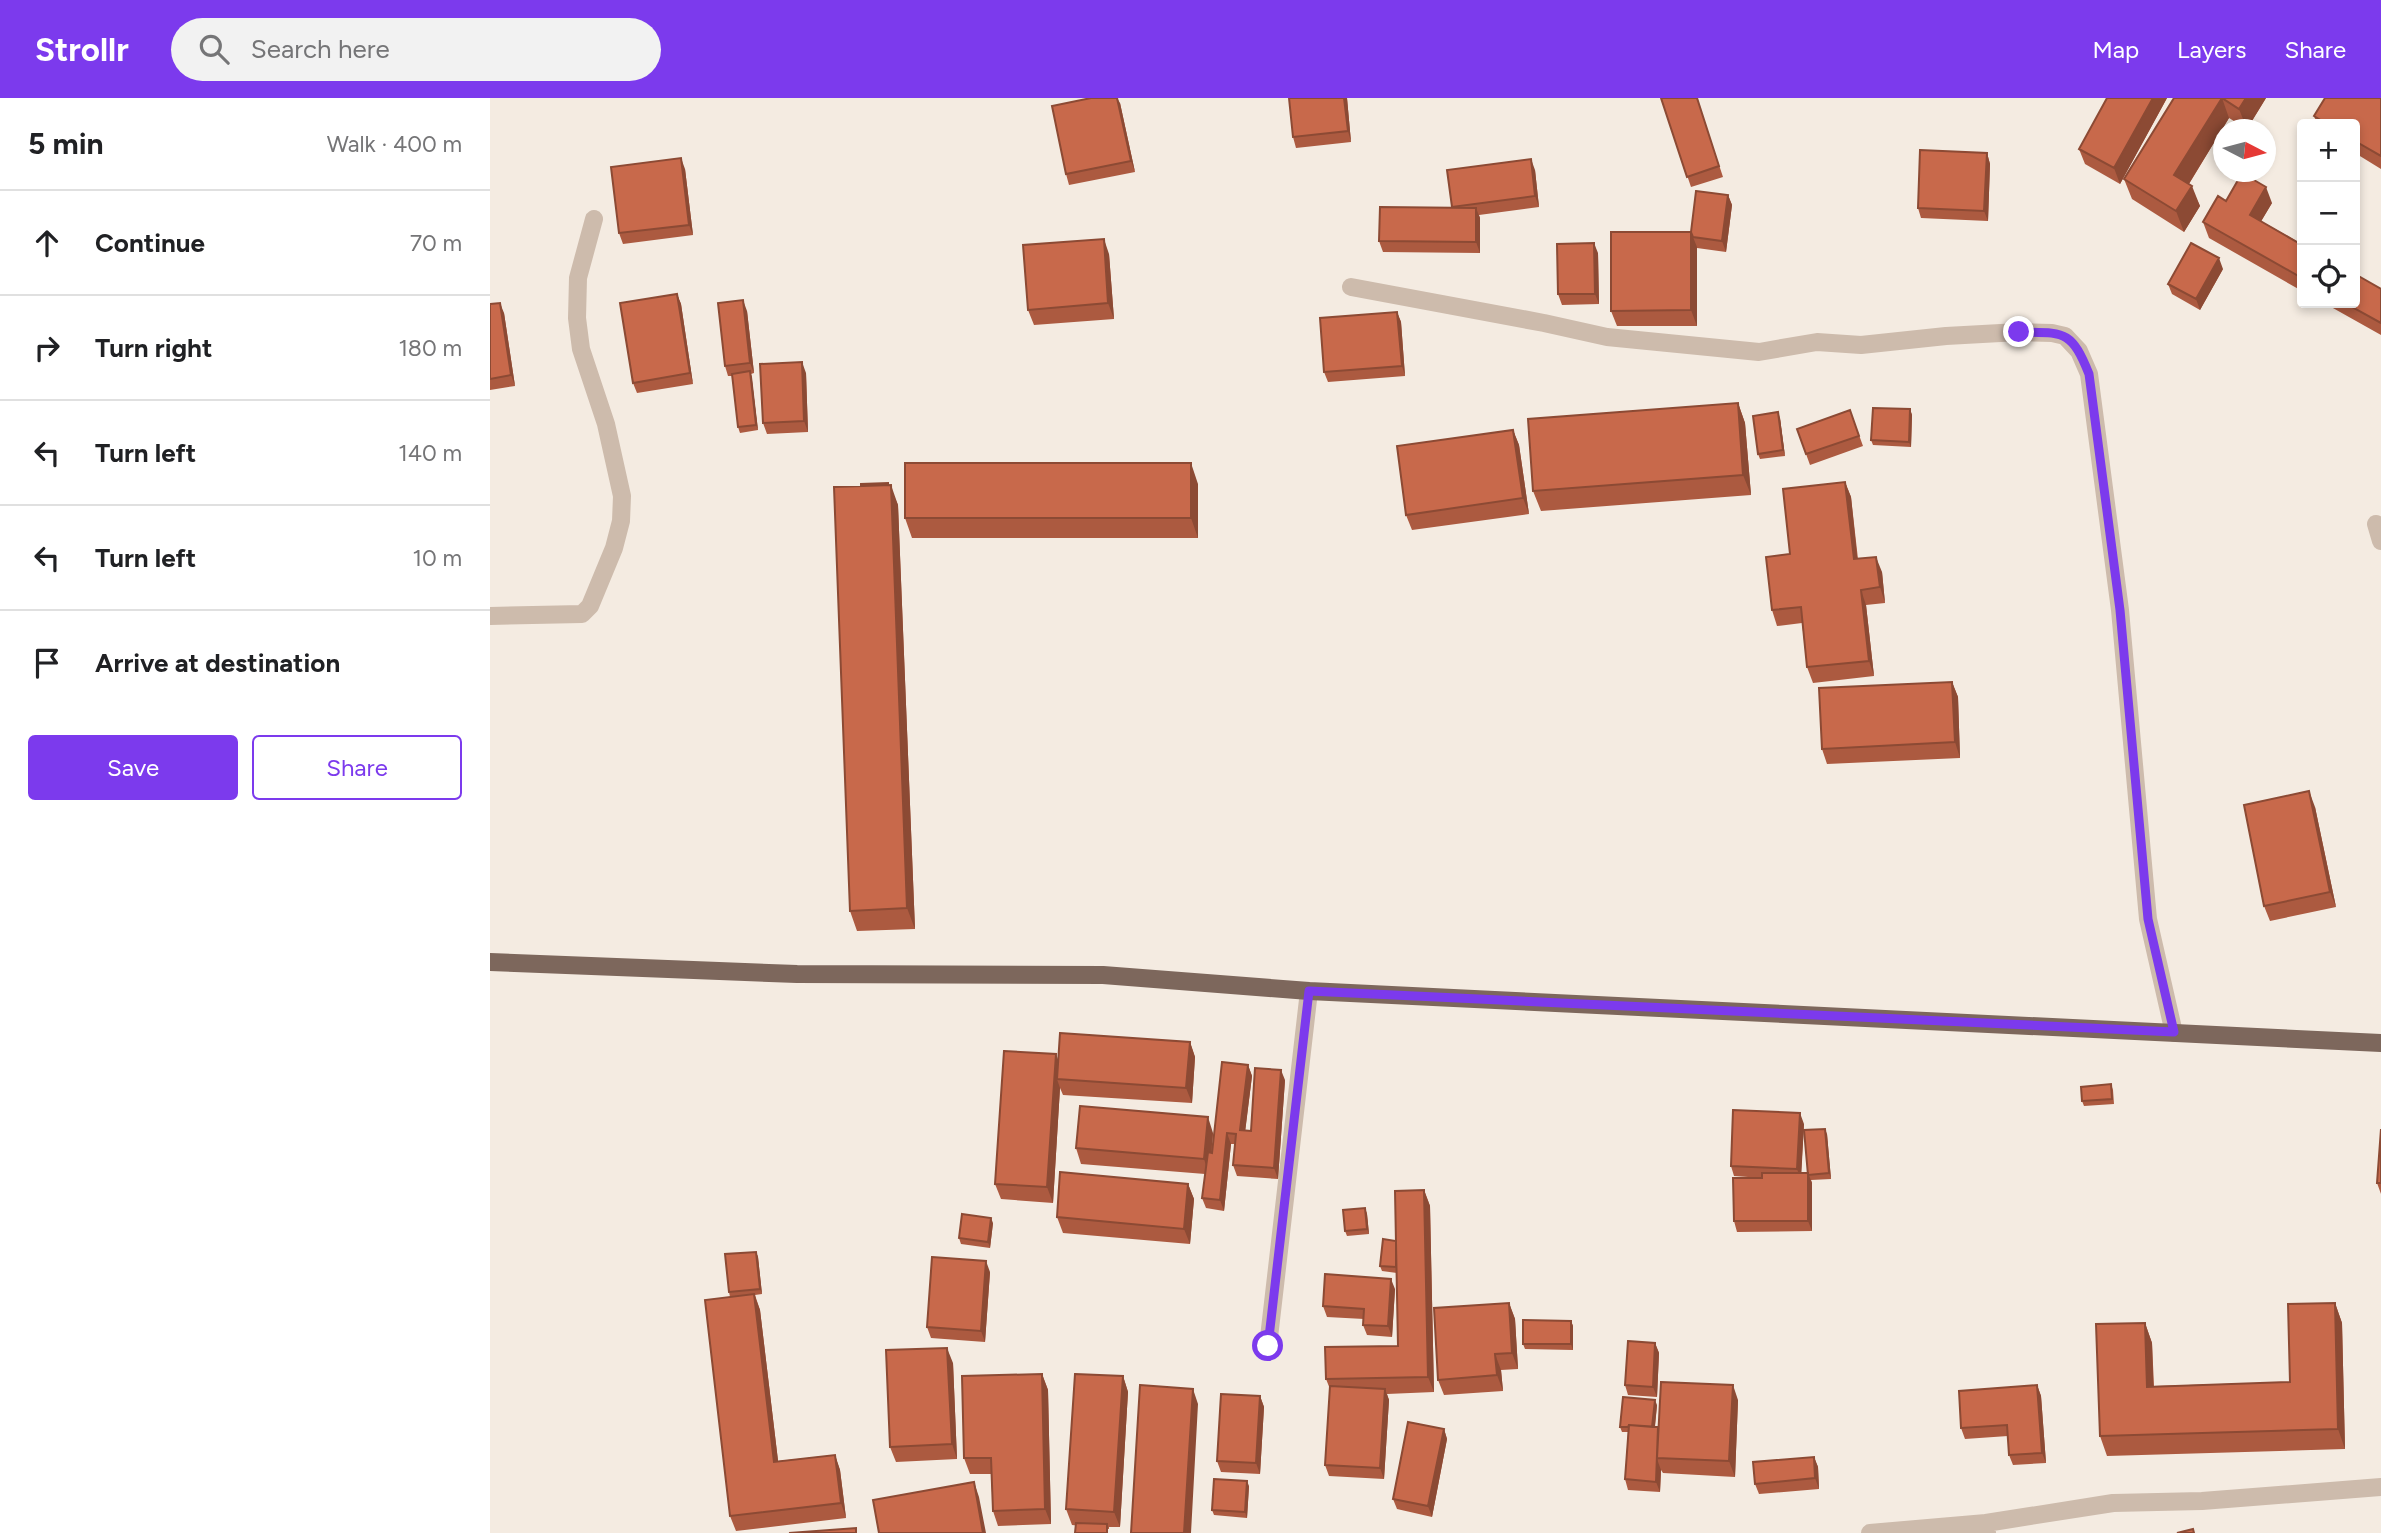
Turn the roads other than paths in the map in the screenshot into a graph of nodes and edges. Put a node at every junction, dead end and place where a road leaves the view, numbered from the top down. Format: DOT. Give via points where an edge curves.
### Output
graph roads {
  1 [pos="594,219"];
  2 [pos="1351,287"];
  3 [pos="490,616"];
  4 [pos="490,962"];
  5 [pos="1309,991"];
  6 [pos="2174,1032"];
  7 [pos="2381,1043"];
  8 [pos="1268,1346"];
  9 [pos="2381,1487"];
  10 [pos="1987,1528"];
  11 [pos="1870,1533"];
  1 -- 3 [label="street" via="578,278 577,318 581,349 606,424 622,496 614,548 590,606 582,614"];
  2 -- 6 [label="street" via="1607,337 1759,352 1817,342 1861,345 2019,332 2065,336 2080,351 2089,374 2120,610 2148,919"];
  4 -- 5 [label="main road" via="797,974 1103,975"];
  5 -- 6 [label="main road"];
  5 -- 8 [label="street"];
  6 -- 7 [label="main road"];
  9 -- 10 [label="street" via="2113,1503"];
  10 -- 11 [label="street"];
}
